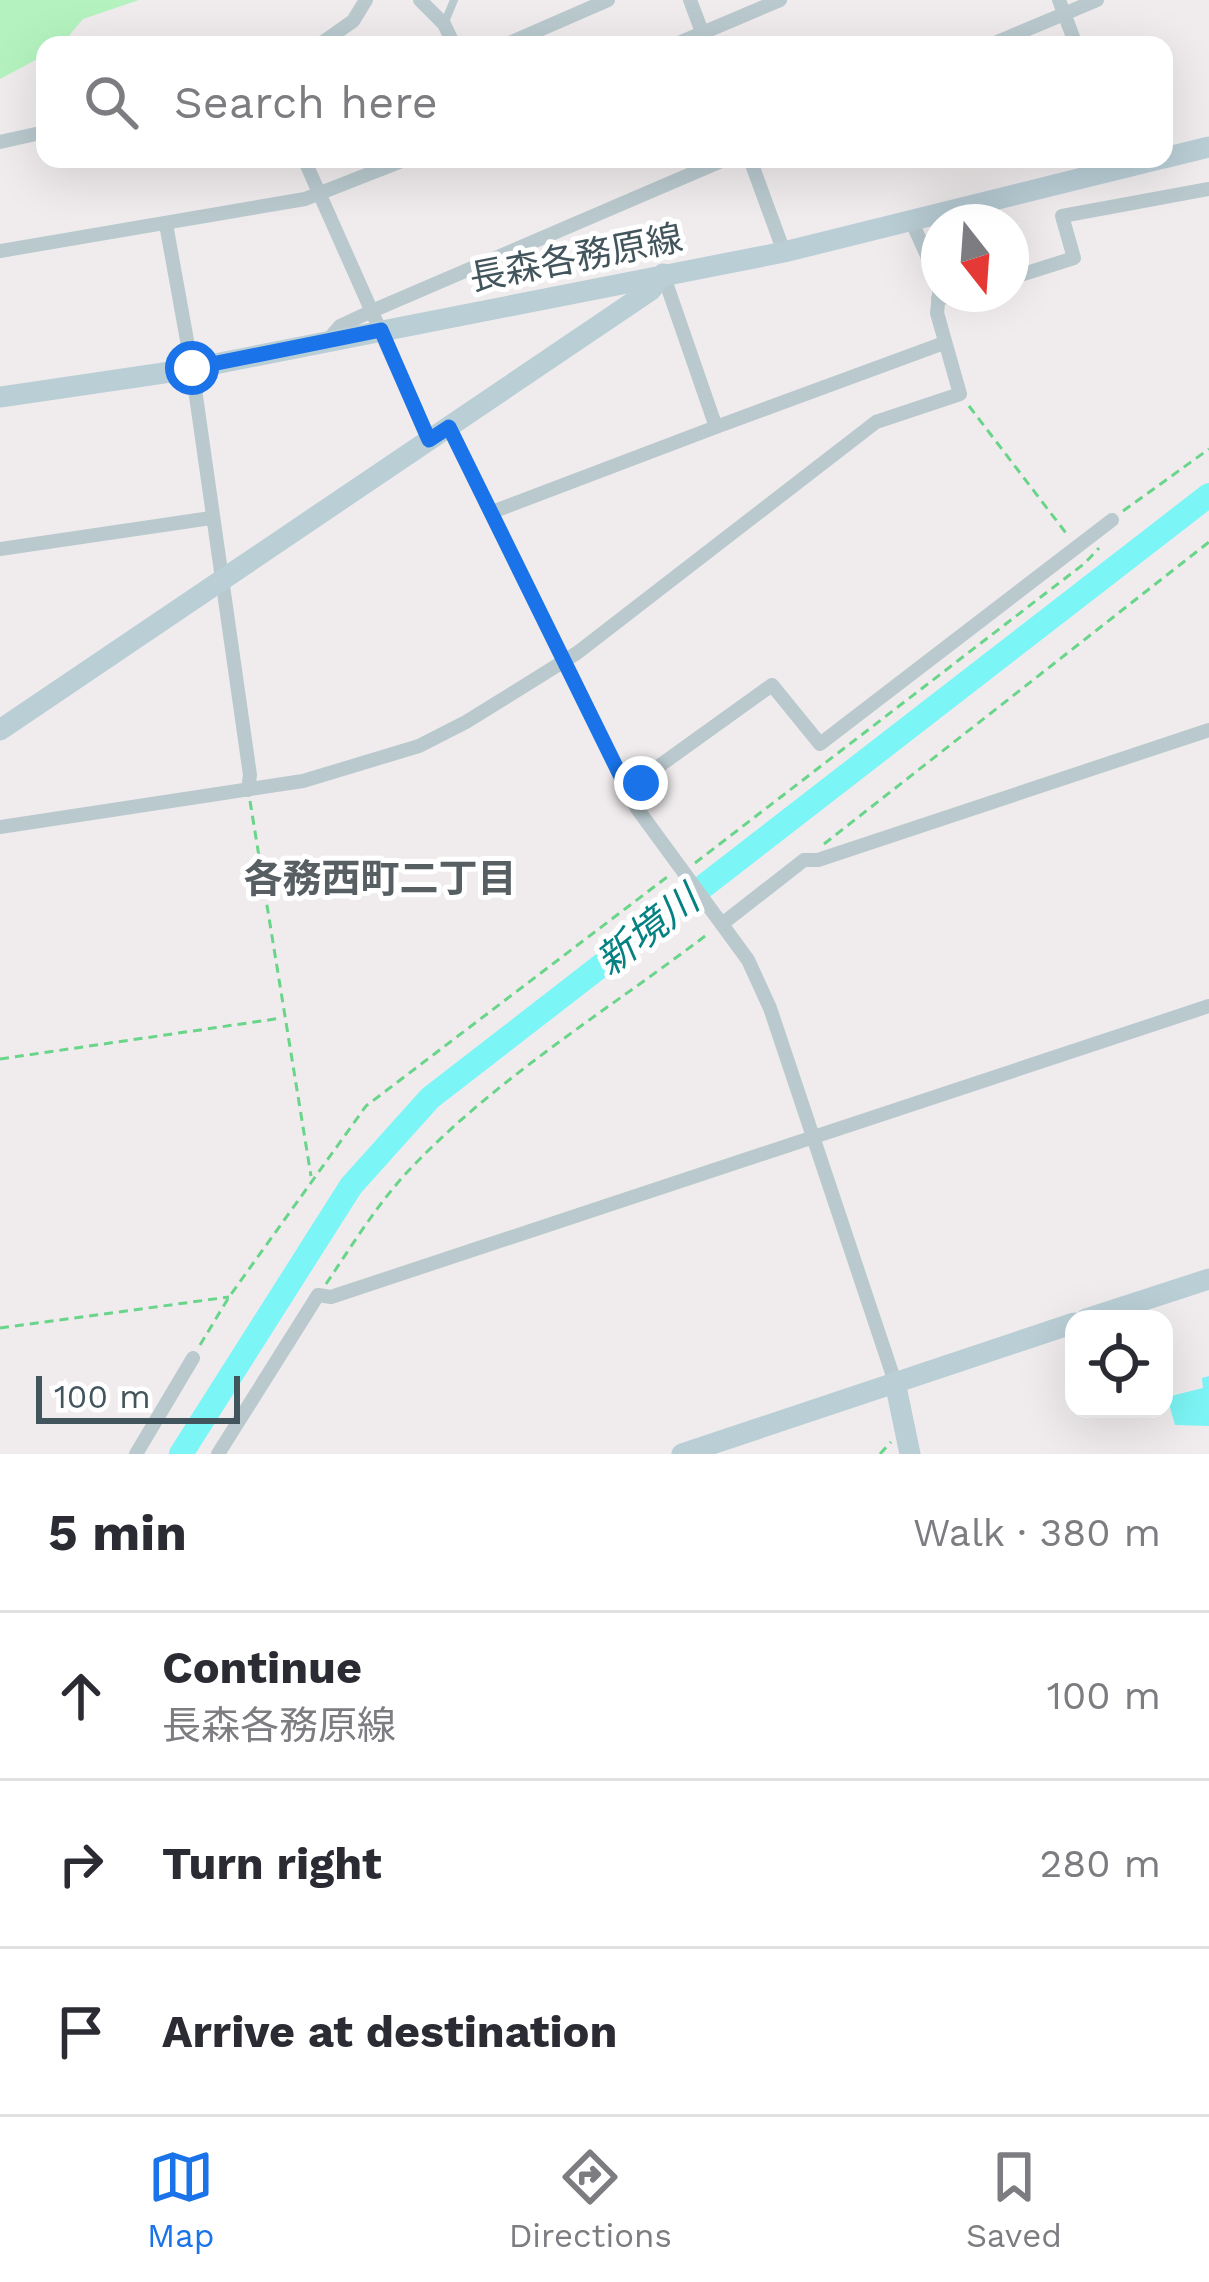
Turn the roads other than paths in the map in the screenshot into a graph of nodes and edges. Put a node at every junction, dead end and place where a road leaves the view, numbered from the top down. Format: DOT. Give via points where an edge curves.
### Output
graph roads {
  1 [pos="366,0"];
  2 [pos="420,0"];
  3 [pos="454,0"];
  4 [pos="608,0"];
  5 [pos="690,0"];
  6 [pos="780,0"];
  7 [pos="1097,0"];
  8 [pos="588,4"];
  9 [pos="1061,6"];
  10 [pos="444,24"];
  11 [pos="331,36"];
  12 [pos="450,36"];
  13 [pos="524,36"];
  14 [pos="704,36"];
  15 [pos="711,36"];
  16 [pos="1006,36"];
  17 [pos="1073,36"];
  18 [pos="36,134"];
  19 [pos="0,142"];
  20 [pos="1209,147"];
  21 [pos="1173,155"];
  22 [pos="308,168"];
  23 [pos="386,168"];
  24 [pos="706,168"];
  25 [pos="753,168"];
  26 [pos="1104,168"];
  27 [pos="1209,189"];
  28 [pos="321,195"];
  29 [pos="911,220"];
  30 [pos="166,224"];
  31 [pos="921,246"];
  32 [pos="0,251"];
  33 [pos="784,252"];
  34 [pos="1029,272"];
  35 [pos="664,274"];
  36 [pos="937,312"];
  37 [pos="376,320"];
  38 [pos="944,344"];
  39 [pos="192,368"];
  40 [pos="0,397"];
  41 [pos="449,427"];
  42 [pos="716,427"];
  43 [pos="429,440"];
  44 [pos="492,512"];
  45 [pos="211,518"];
  46 [pos="1112,520"];
  47 [pos="0,550"];
  48 [pos="220,579"];
  49 [pos="566,659"];
  50 [pos="0,730"];
  51 [pos="1209,730"];
  52 [pos="627,789"];
  53 [pos="248,790"];
  54 [pos="0,827"];
  55 [pos="722,924"];
  56 [pos="1209,1006"];
  57 [pos="813,1136"];
  58 [pos="1209,1279"];
  59 [pos="1114,1310"];
  60 [pos="1065,1326"];
  61 [pos="193,1358"];
  62 [pos="895,1382"];
  63 [pos="136,1454"];
  64 [pos="218,1454"];
  65 [pos="682,1454"];
  66 [pos="910,1454"];
  1 -- 11 [label="street"];
  2 -- 10 [label="street"];
  3 -- 10 [label="lane"];
  4 -- 8 [label="street"];
  5 -- 14 [label="street"];
  6 -- 15 [label="street"];
  7 -- 9 [label="street"];
  8 -- 13 [label="street"];
  9 -- 16 [label="street"];
  9 -- 17 [label="street"];
  10 -- 12 [label="street"];
  18 -- 19 [label="street"];
  20 -- 21 [label="street, 長森各務原線"];
  22 -- 28 [label="street"];
  23 -- 28 [label="street"];
  24 -- 37 [label="street"];
  25 -- 33 [label="street"];
  26 -- 29 [label="street, 長森各務原線"];
  27 -- 34 [label="street" via="1062,216 1074,258"];
  28 -- 30 [label="street"];
  28 -- 37 [label="street"];
  29 -- 31 [label="street"];
  29 -- 33 [label="street, 長森各務原線"];
  30 -- 32 [label="street"];
  30 -- 39 [label="street"];
  33 -- 35 [label="street, 長森各務原線"];
  35 -- 37 [label="street, 長森各務原線"];
  35 -- 41 [label="street"];
  35 -- 42 [label="street"];
  36 -- 38 [label="street"];
  37 -- 39 [label="street, 長森各務原線" via="328,340"];
  37 -- 43 [label="street"];
  38 -- 42 [label="street"];
  38 -- 49 [label="street" via="960,394 875,422"];
  39 -- 40 [label="street, 長森各務原線"];
  39 -- 45 [label="street"];
  41 -- 43 [label="street"];
  41 -- 44 [label="street"];
  42 -- 44 [label="street"];
  43 -- 48 [label="street"];
  44 -- 49 [label="street"];
  45 -- 47 [label="street"];
  45 -- 48 [label="street"];
  46 -- 52 [label="street" via="820,744 772,685"];
  48 -- 50 [label="street"];
  48 -- 53 [label="street"];
  49 -- 52 [label="street"];
  49 -- 53 [label="street" via="418,746"];
  51 -- 55 [label="street" via="804,860"];
  52 -- 55 [label="street"];
  53 -- 54 [label="street"];
  55 -- 57 [label="street" via="770,1008"];
  56 -- 57 [label="street"];
  57 -- 62 [label="street"];
  57 -- 64 [label="street" via="318,1295"];
  58 -- 59 [label="street"];
  60 -- 62 [label="street"];
  61 -- 63 [label="street"];
  62 -- 65 [label="street"];
  62 -- 66 [label="street"];
}
